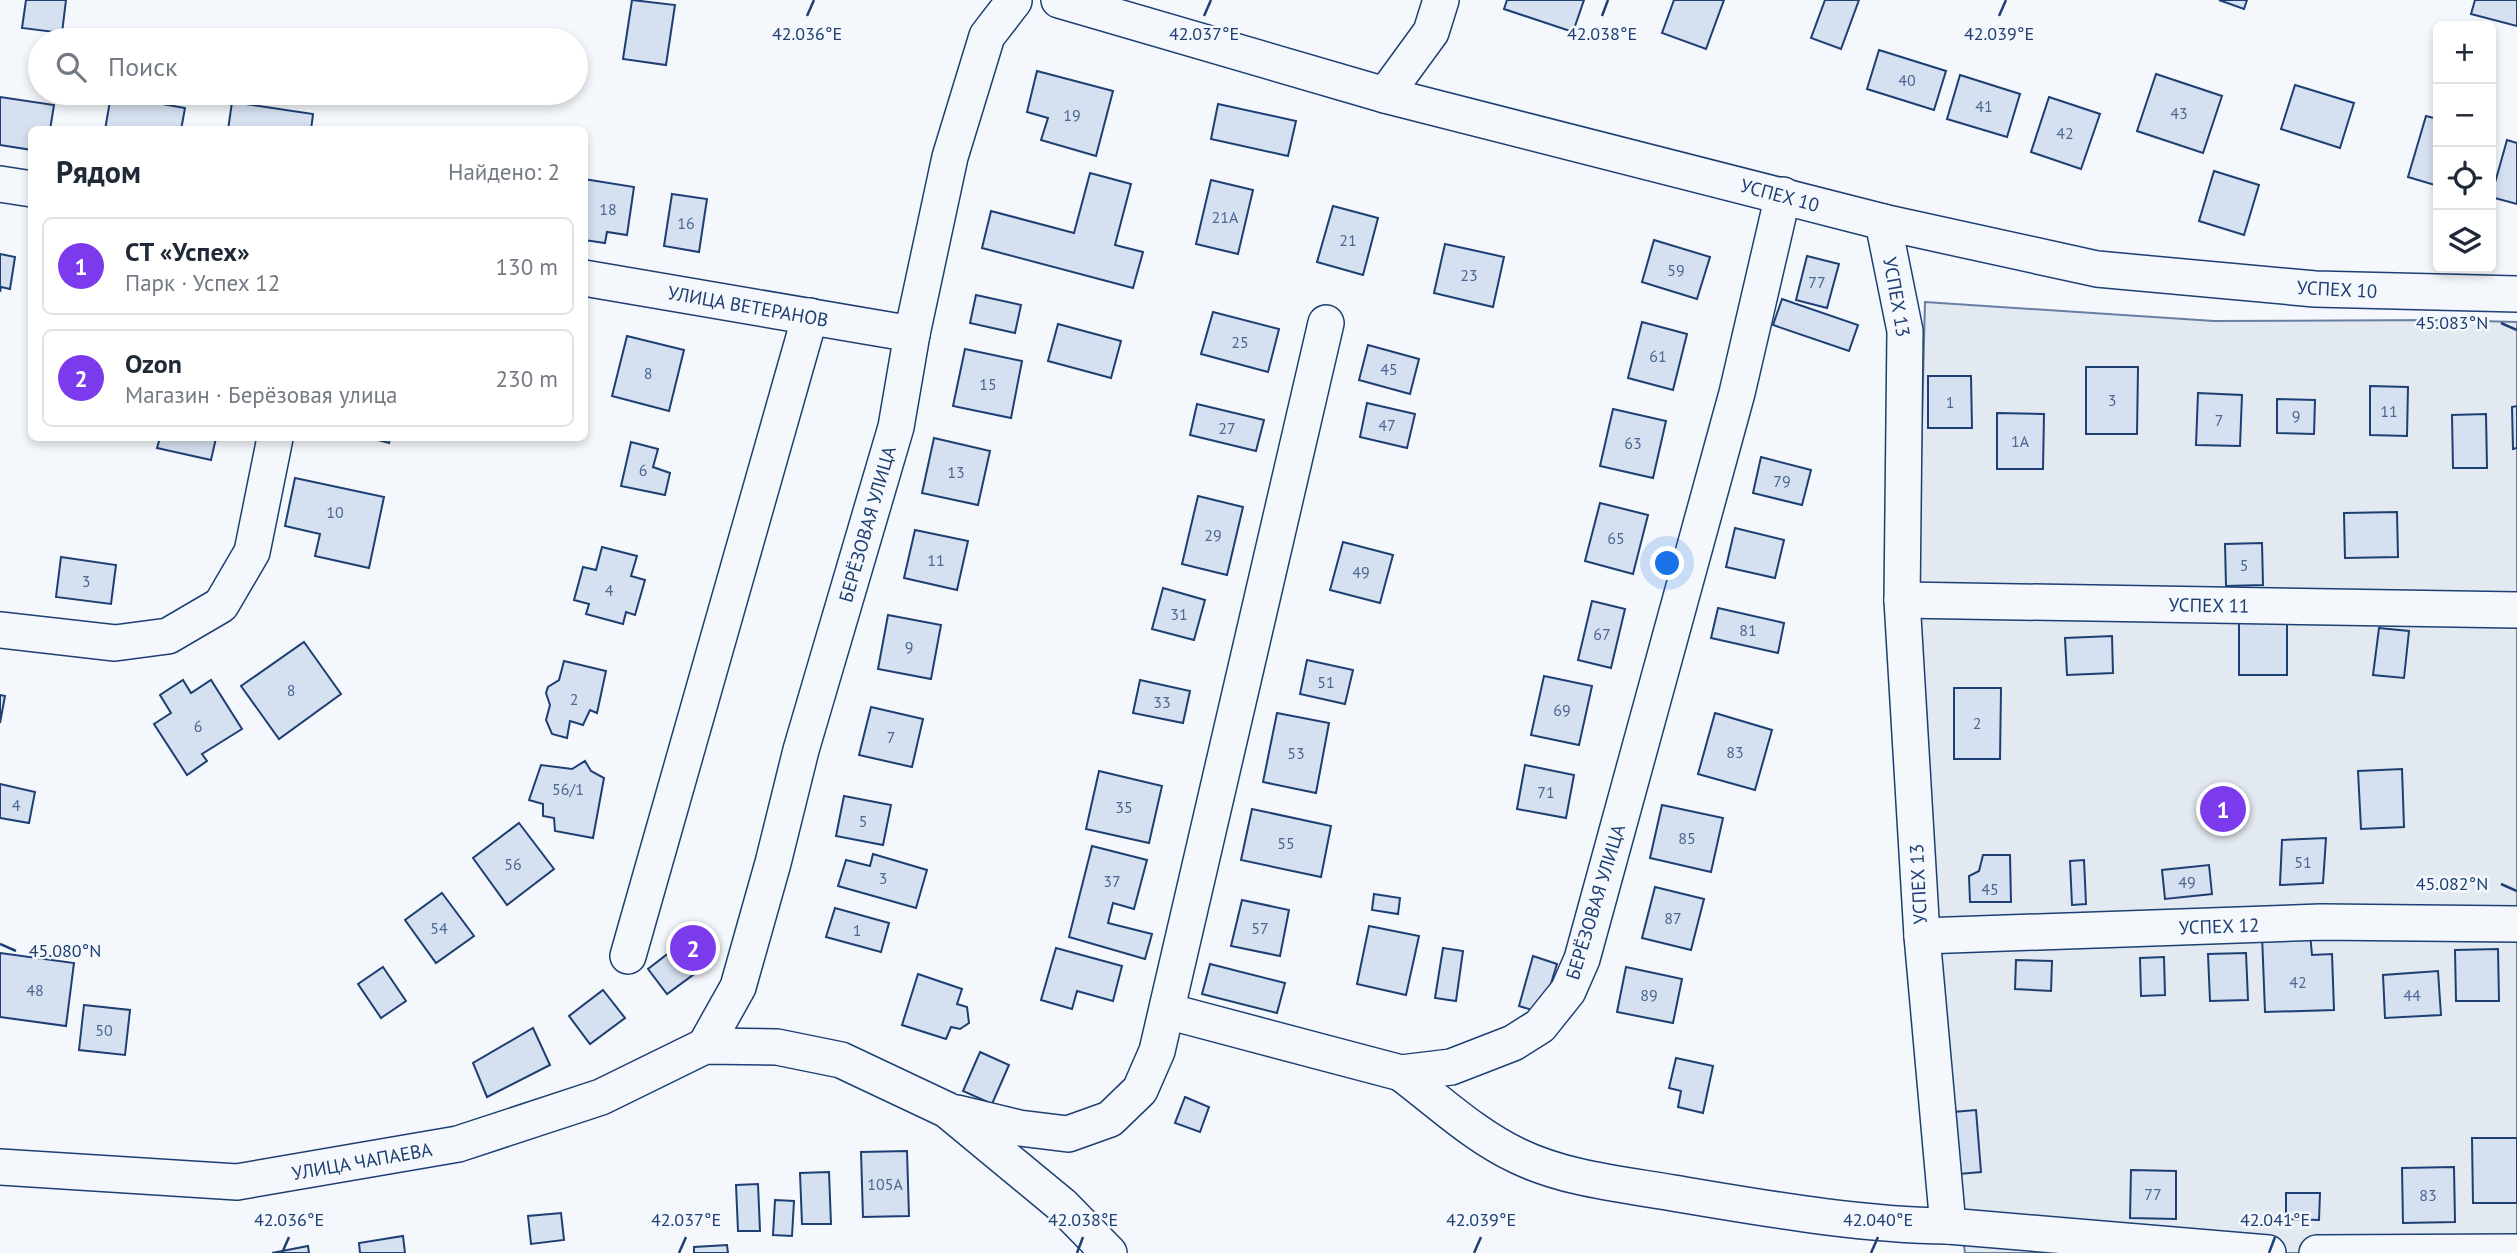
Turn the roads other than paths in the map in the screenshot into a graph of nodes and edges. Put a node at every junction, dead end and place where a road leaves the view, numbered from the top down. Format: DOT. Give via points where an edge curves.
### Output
graph roads {
  1 [pos="1014,0"];
  2 [pos="1040,0"];
  3 [pos="1059,0"];
  4 [pos="1441,0"];
  5 [pos="1385,95"];
  6 [pos="0,184"];
  7 [pos="28,188"];
  8 [pos="1783,195"];
  9 [pos="1883,222"];
  10 [pos="588,279"];
  11 [pos="2517,294"];
  12 [pos="810,316"];
  13 [pos="1326,323"];
  14 [pos="912,334"];
  15 [pos="274,441"];
  16 [pos="1902,600"];
  17 [pos="2517,610"];
  18 [pos="0,630"];
  19 [pos="2517,924"];
  20 [pos="1922,936"];
  21 [pos="628,956"];
  22 [pos="1167,1011"];
  23 [pos="705,1046"];
  24 [pos="1401,1073"];
  25 [pos="947,1110"];
  26 [pos="0,1167"];
  27 [pos="1948,1226"];
  28 [pos="2517,1252"];
  29 [pos="1109,1253"];
  30 [pos="2268,1253"];
  31 [pos="2317,1253"];
  1 -- 2 [label="street"];
  1 -- 14 [label="street, БЕРЁЗОВАЯ УЛИЦА" via="987,36 950,157"];
  3 -- 5 [label="street, УСПЕХ 10"];
  4 -- 5 [label="street" via="1431,32"];
  5 -- 8 [label="street, УСПЕХ 10"];
  6 -- 7 [label="street"];
  8 -- 9 [label="street, УСПЕХ 10"];
  8 -- 24 [label="street, БЕРЁЗОВАЯ УЛИЦА" via="1737,393 1582,959 1568,991 1540,1026 1513,1043 1451,1067"];
  9 -- 11 [label="street, УСПЕХ 10" via="2097,269 2315,289"];
  9 -- 16 [label="street, УСПЕХ 13" via="1905,331"];
  10 -- 12 [label="street, УЛИЦА ВЕТЕРАНОВ"];
  12 -- 14 [label="street, УЛИЦА ВЕТЕРАНОВ"];
  12 -- 21 [label="street"];
  13 -- 22 [label="street"];
  14 -- 23 [label="street, БЕРЁЗОВАЯ УЛИЦА" via="896,427 801,750 738,987"];
  15 -- 18 [label="street" via="252,552 221,605 168,636 115,643"];
  16 -- 17 [label="street, УСПЕХ 11"];
  16 -- 20 [label="street, УСПЕХ 13"];
  19 -- 20 [label="street, УСПЕХ 12" via="2321,922"];
  20 -- 27 [label="street, УСПЕХ 13"];
  22 -- 24 [label="street, БЕРЁЗОВАЯ УЛИЦА"];
  22 -- 25 [label="street" via="1140,1090 1110,1119 1068,1134 1019,1128"];
  23 -- 25 [label="street" via="778,1047 841,1060"];
  23 -- 26 [label="street, УЛИЦА ЧАПАЕВА" via="601,1097 458,1144 389,1156 237,1182"];
  24 -- 27 [label="street" via="1517,1156 1572,1176 1894,1225"];
  25 -- 29 [label="street" via="1063,1206"];
  27 -- 30 [label="street"];
  28 -- 31 [label="street"];
}
